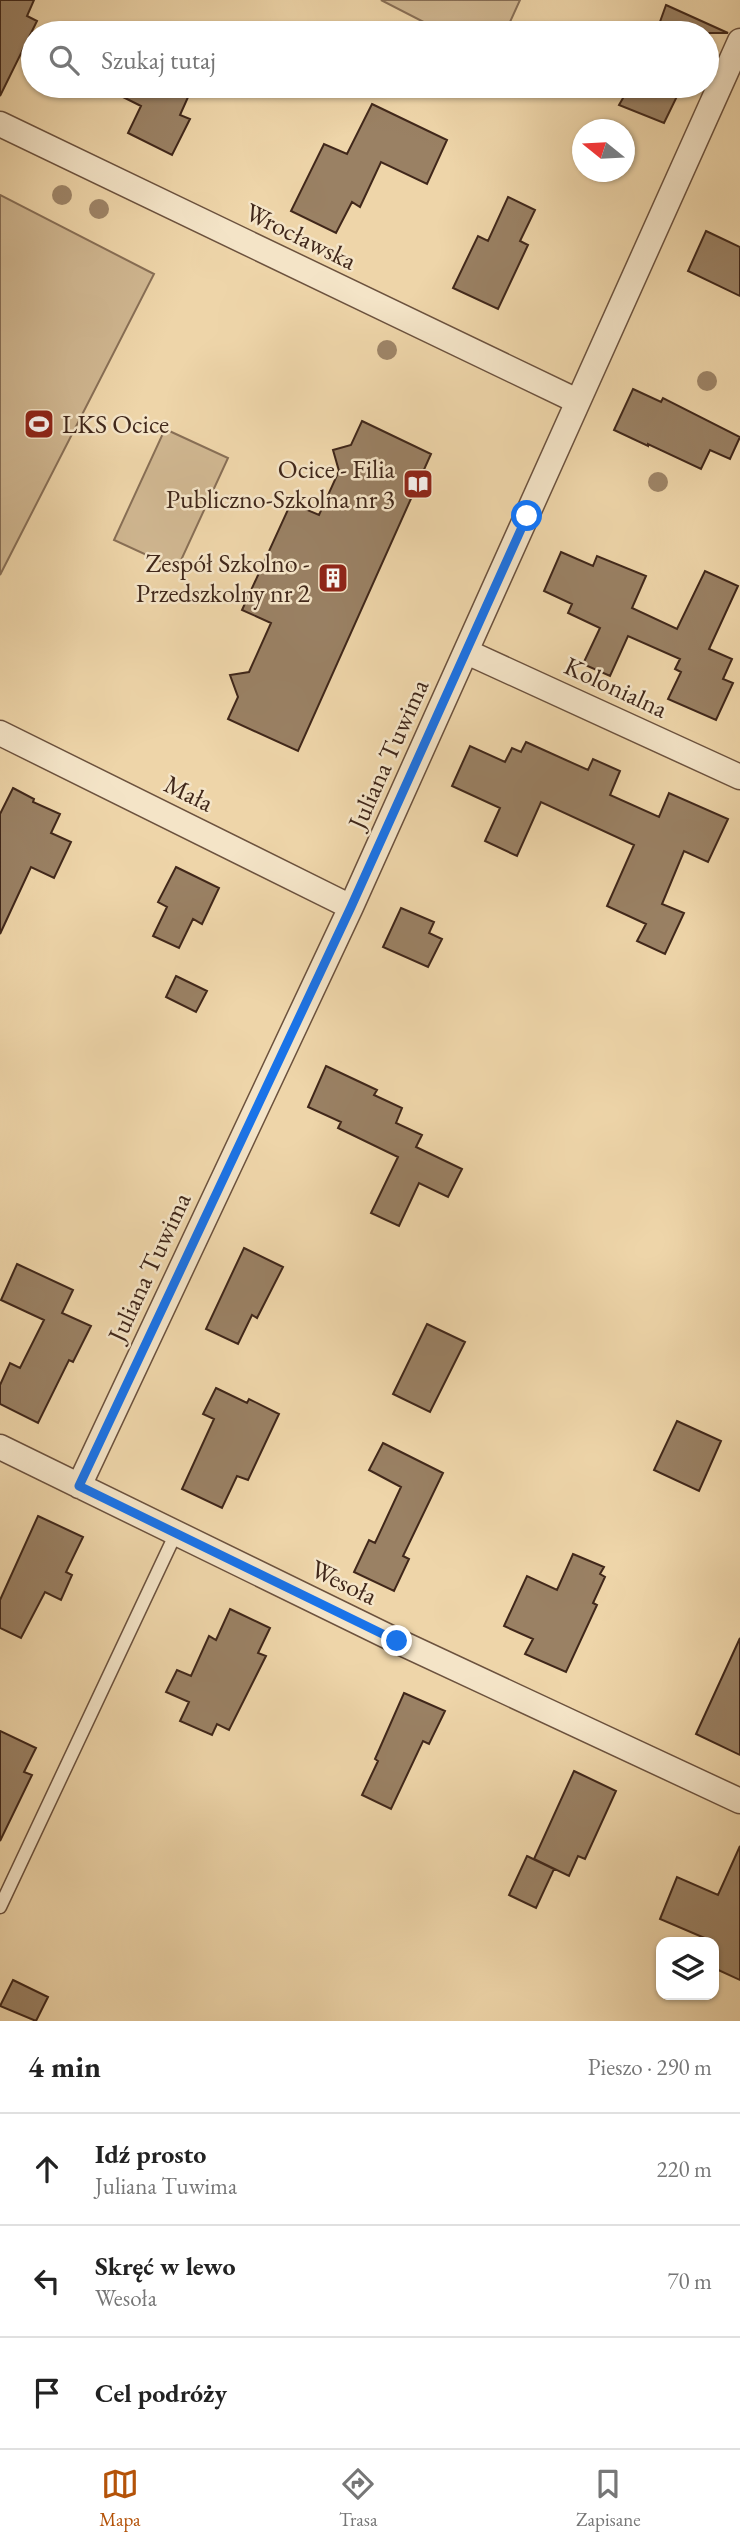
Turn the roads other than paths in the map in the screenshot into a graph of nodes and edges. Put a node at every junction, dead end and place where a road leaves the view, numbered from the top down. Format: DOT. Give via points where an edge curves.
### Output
graph roads {
  1 [pos="740,41"];
  2 [pos="719,87"];
  3 [pos="714,98"];
  4 [pos="0,124"];
  5 [pos="577,401"];
  6 [pos="467,652"];
  7 [pos="0,733"];
  8 [pos="740,777"];
  9 [pos="351,907"];
  10 [pos="0,1447"];
  11 [pos="79,1486"];
  12 [pos="176,1533"];
  13 [pos="740,1801"];
  14 [pos="0,1907"];
  1 -- 2 [label="street, Juliana Tuwima"];
  3 -- 5 [label="street, Juliana Tuwima"];
  4 -- 5 [label="street, Wrocławska"];
  5 -- 6 [label="street, Juliana Tuwima"];
  6 -- 8 [label="street, Kolonialna"];
  6 -- 9 [label="street, Juliana Tuwima"];
  7 -- 9 [label="street, Mała"];
  9 -- 11 [label="street, Juliana Tuwima"];
  10 -- 11 [label="street, Wesoła"];
  11 -- 12 [label="street, Wesoła"];
  12 -- 13 [label="street, Wesoła"];
  12 -- 14 [label="lane"];
}
